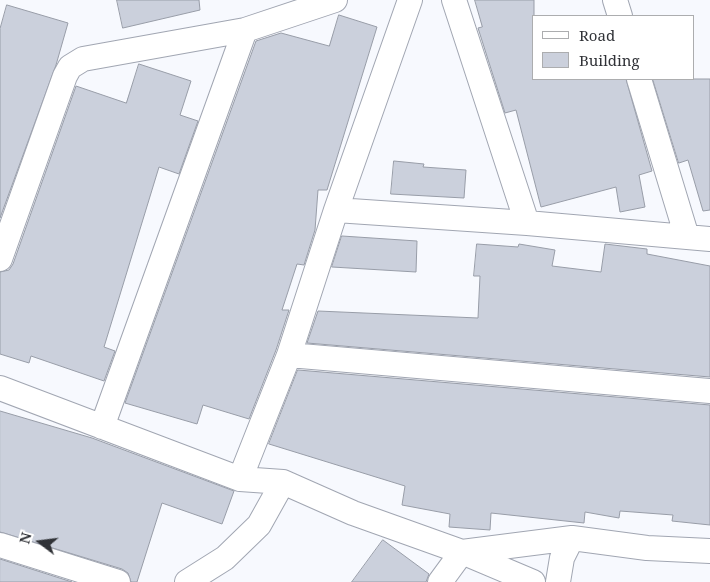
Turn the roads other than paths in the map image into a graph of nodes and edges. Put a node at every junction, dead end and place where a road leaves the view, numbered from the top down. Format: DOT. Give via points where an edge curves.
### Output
graph roads {
  1 [pos="335,0"];
  2 [pos="410,0"];
  3 [pos="454,0"];
  4 [pos="615,0"];
  5 [pos="620,15"];
  6 [pos="245,30"];
  7 [pos="639,80"];
  8 [pos="336,210"];
  9 [pos="527,223"];
  10 [pos="699,238"];
  11 [pos="0,259"];
  12 [pos="289,356"];
  13 [pos="0,388"];
  14 [pos="710,391"];
  15 [pos="102,428"];
  16 [pos="240,479"];
  17 [pos="283,482"];
  18 [pos="572,538"];
  19 [pos="0,545"];
  20 [pos="710,551"];
  21 [pos="462,552"];
  22 [pos="118,582"];
  23 [pos="187,582"];
  24 [pos="440,582"];
  25 [pos="533,582"];
  26 [pos="558,582"];
  1 -- 6 [label="street"];
  2 -- 8 [label="street"];
  3 -- 9 [label="street"];
  4 -- 5 [label="street"];
  6 -- 11 [label="street" via="82,59 70,67 64,76"];
  6 -- 15 [label="street"];
  7 -- 10 [label="street"];
  8 -- 9 [label="street"];
  8 -- 12 [label="street"];
  9 -- 10 [label="street"];
  12 -- 14 [label="street"];
  12 -- 16 [label="street"];
  13 -- 15 [label="street"];
  15 -- 16 [label="street"];
  16 -- 17 [label="street"];
  17 -- 21 [label="street" via="353,514"];
  17 -- 23 [label="street" via="259,524 224,558"];
  18 -- 20 [label="street" via="647,548"];
  18 -- 21 [label="street"];
  18 -- 26 [label="street" via="562,558"];
  19 -- 22 [label="street"];
  21 -- 24 [label="street"];
  21 -- 25 [label="street"];
}
